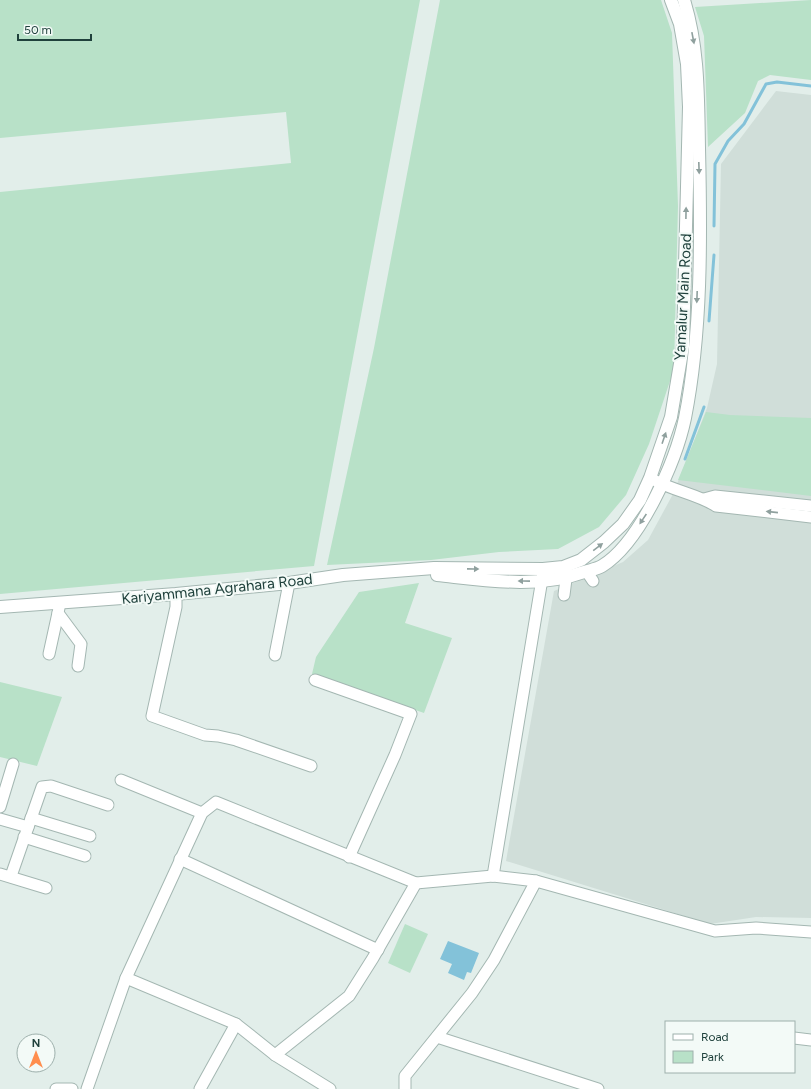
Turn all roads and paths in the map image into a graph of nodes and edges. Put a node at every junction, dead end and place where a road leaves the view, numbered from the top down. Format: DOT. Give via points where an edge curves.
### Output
graph roads {
  1 [pos="671,0"];
  2 [pos="684,0"];
  3 [pos="650,478"];
  4 [pos="663,485"];
  5 [pos="704,499"];
  6 [pos="811,506"];
  7 [pos="811,517"];
  8 [pos="563,567"];
  9 [pos="434,568"];
  10 [pos="408,571"];
  11 [pos="542,575"];
  12 [pos="566,579"];
  13 [pos="289,583"];
  14 [pos="176,594"];
  15 [pos="564,595"];
  16 [pos="0,607"];
  17 [pos="59,608"];
  18 [pos="49,654"];
  19 [pos="275,655"];
  20 [pos="78,666"];
  21 [pos="315,680"];
  22 [pos="13,764"];
  23 [pos="311,766"];
  24 [pos="121,780"];
  25 [pos="108,805"];
  26 [pos="0,808"];
  27 [pos="202,813"];
  28 [pos="0,819"];
  29 [pos="28,827"];
  30 [pos="90,836"];
  31 [pos="85,856"];
  32 [pos="349,857"];
  33 [pos="180,859"];
  34 [pos="5,875"];
  35 [pos="493,876"];
  36 [pos="536,881"];
  37 [pos="416,883"];
  38 [pos="46,888"];
  39 [pos="811,932"];
  40 [pos="378,950"];
  41 [pos="126,978"];
  42 [pos="236,1024"];
  43 [pos="437,1037"];
  44 [pos="795,1038"];
  45 [pos="811,1040"];
  46 [pos="275,1055"];
  47 [pos="56,1089"];
  48 [pos="72,1089"];
  49 [pos="86,1089"];
  50 [pos="200,1089"];
  51 [pos="330,1089"];
  52 [pos="405,1089"];
  53 [pos="598,1089"];
  3 -- 1 [label="street, Yamalur Main Road, one-way" via="672,417 683,346 689,107 687,64 680,24"];
  2 -- 4 [label="street, Yamalur Main Road, one-way" via="694,44 699,94 700,208 697,315 692,372 684,420"];
  3 -- 4 [label="street"];
  8 -- 3 [label="street, Yamalur Main Road, one-way" via="581,560 623,524 640,500"];
  4 -- 5 [label="street"];
  4 -- 12 [label="street, Yamalur Main Road, one-way" via="646,515 620,551 590,576"];
  5 -- 6 [label="street" via="715,496"];
  7 -- 5 [label="street, one-way" via="716,506"];
  8 -- 11 [label="street, Yamalur Main Road"];
  8 -- 12 [label="street"];
  9 -- 10 [label="street, Kariyammana Agrahara Road"];
  9 -- 11 [label="street, Yamalur Main Road, one-way"];
  11 -- 10 [label="street, one-way" via="488,580"];
  10 -- 13 [label="street, Kariyammana Agrahara Road" via="343,575"];
  11 -- 12 [label="street, Yamalur Main Road"];
  11 -- 35 [label="street"];
  12 -- 15 [label="street"];
  13 -- 14 [label="street, Kariyammana Agrahara Road"];
  13 -- 19 [label="street"];
  14 -- 17 [label="street, Kariyammana Agrahara Road"];
  14 -- 23 [label="street" via="176,606 152,716 205,735 236,740"];
  16 -- 17 [label="street, Kariyammana Agrahara Road"];
  17 -- 18 [label="street"];
  17 -- 20 [label="street" via="81,644"];
  21 -- 32 [label="street" via="411,714"];
  22 -- 26 [label="street"];
  24 -- 27 [label="street"];
  25 -- 29 [label="street" via="47,786 42,787"];
  27 -- 32 [label="street" via="216,802"];
  27 -- 33 [label="street"];
  28 -- 29 [label="street"];
  29 -- 30 [label="street"];
  29 -- 31 [label="street"];
  29 -- 34 [label="street"];
  32 -- 37 [label="street"];
  33 -- 40 [label="street"];
  33 -- 41 [label="street"];
  34 -- 38 [label="street"];
  35 -- 36 [label="street"];
  35 -- 37 [label="street"];
  36 -- 39 [label="street" via="715,931 756,928"];
  36 -- 43 [label="street" via="494,960"];
  37 -- 40 [label="street"];
  40 -- 46 [label="street" via="349,996"];
  41 -- 42 [label="street"];
  41 -- 49 [label="street"];
  42 -- 46 [label="street"];
  42 -- 50 [label="street"];
  43 -- 52 [label="street" via="405,1076"];
  43 -- 53 [label="street"];
  44 -- 45 [label="street"];
  46 -- 51 [label="street"];
  47 -- 48 [label="street"];
}
